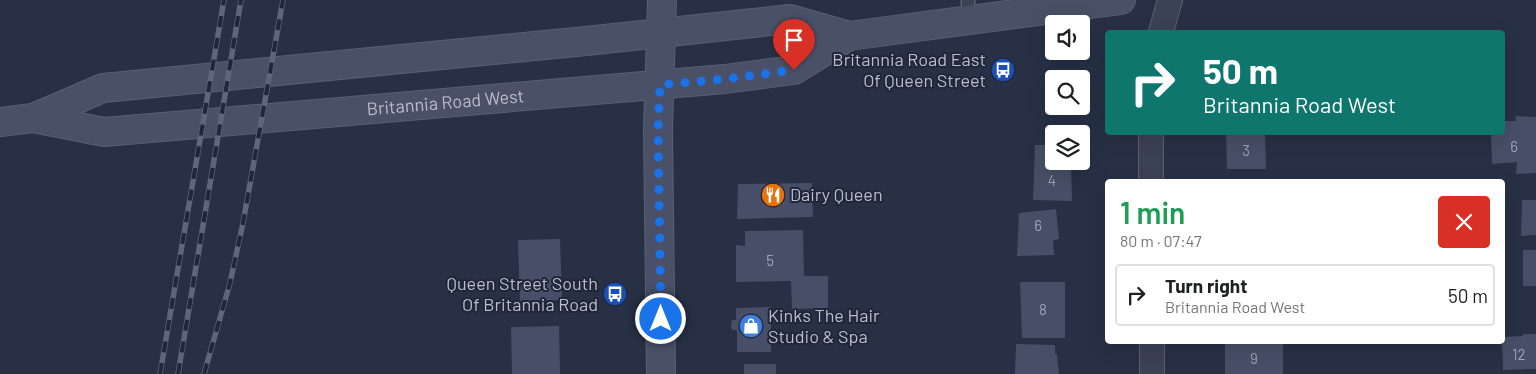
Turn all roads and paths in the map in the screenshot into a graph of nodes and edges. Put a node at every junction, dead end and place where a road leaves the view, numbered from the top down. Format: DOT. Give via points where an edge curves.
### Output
graph roads {
  1 [pos="662,0"];
  2 [pos="1121,0"];
  3 [pos="1170,0"];
  4 [pos="968,10"];
  5 [pos="1162,30"];
  6 [pos="661,33"];
  7 [pos="850,36"];
  8 [pos="660,85"];
  9 [pos="34,118"];
  10 [pos="0,122"];
  11 [pos="1151,135"];
  12 [pos="1151,179"];
  13 [pos="1152,344"];
  14 [pos="661,374"];
  15 [pos="1152,374"];
  1 -- 6 [label="main road"];
  2 -- 4 [label="main road, Britannia Road West"];
  3 -- 5 [label="street"];
  4 -- 7 [label="main road, Britannia Road West"];
  6 -- 7 [label="main road, Britannia Road West" via="790,19"];
  6 -- 8 [label="main road"];
  6 -- 9 [label="main road, Britannia Road West" via="103,88"];
  7 -- 8 [label="main road, Britannia Road West" via="794,70"];
  8 -- 9 [label="main road, Britannia Road West" via="104,132"];
  8 -- 14 [label="main road"];
  9 -- 10 [label="main road, Britannia Road West"];
  11 -- 12 [label="street"];
  13 -- 15 [label="street"];
}
